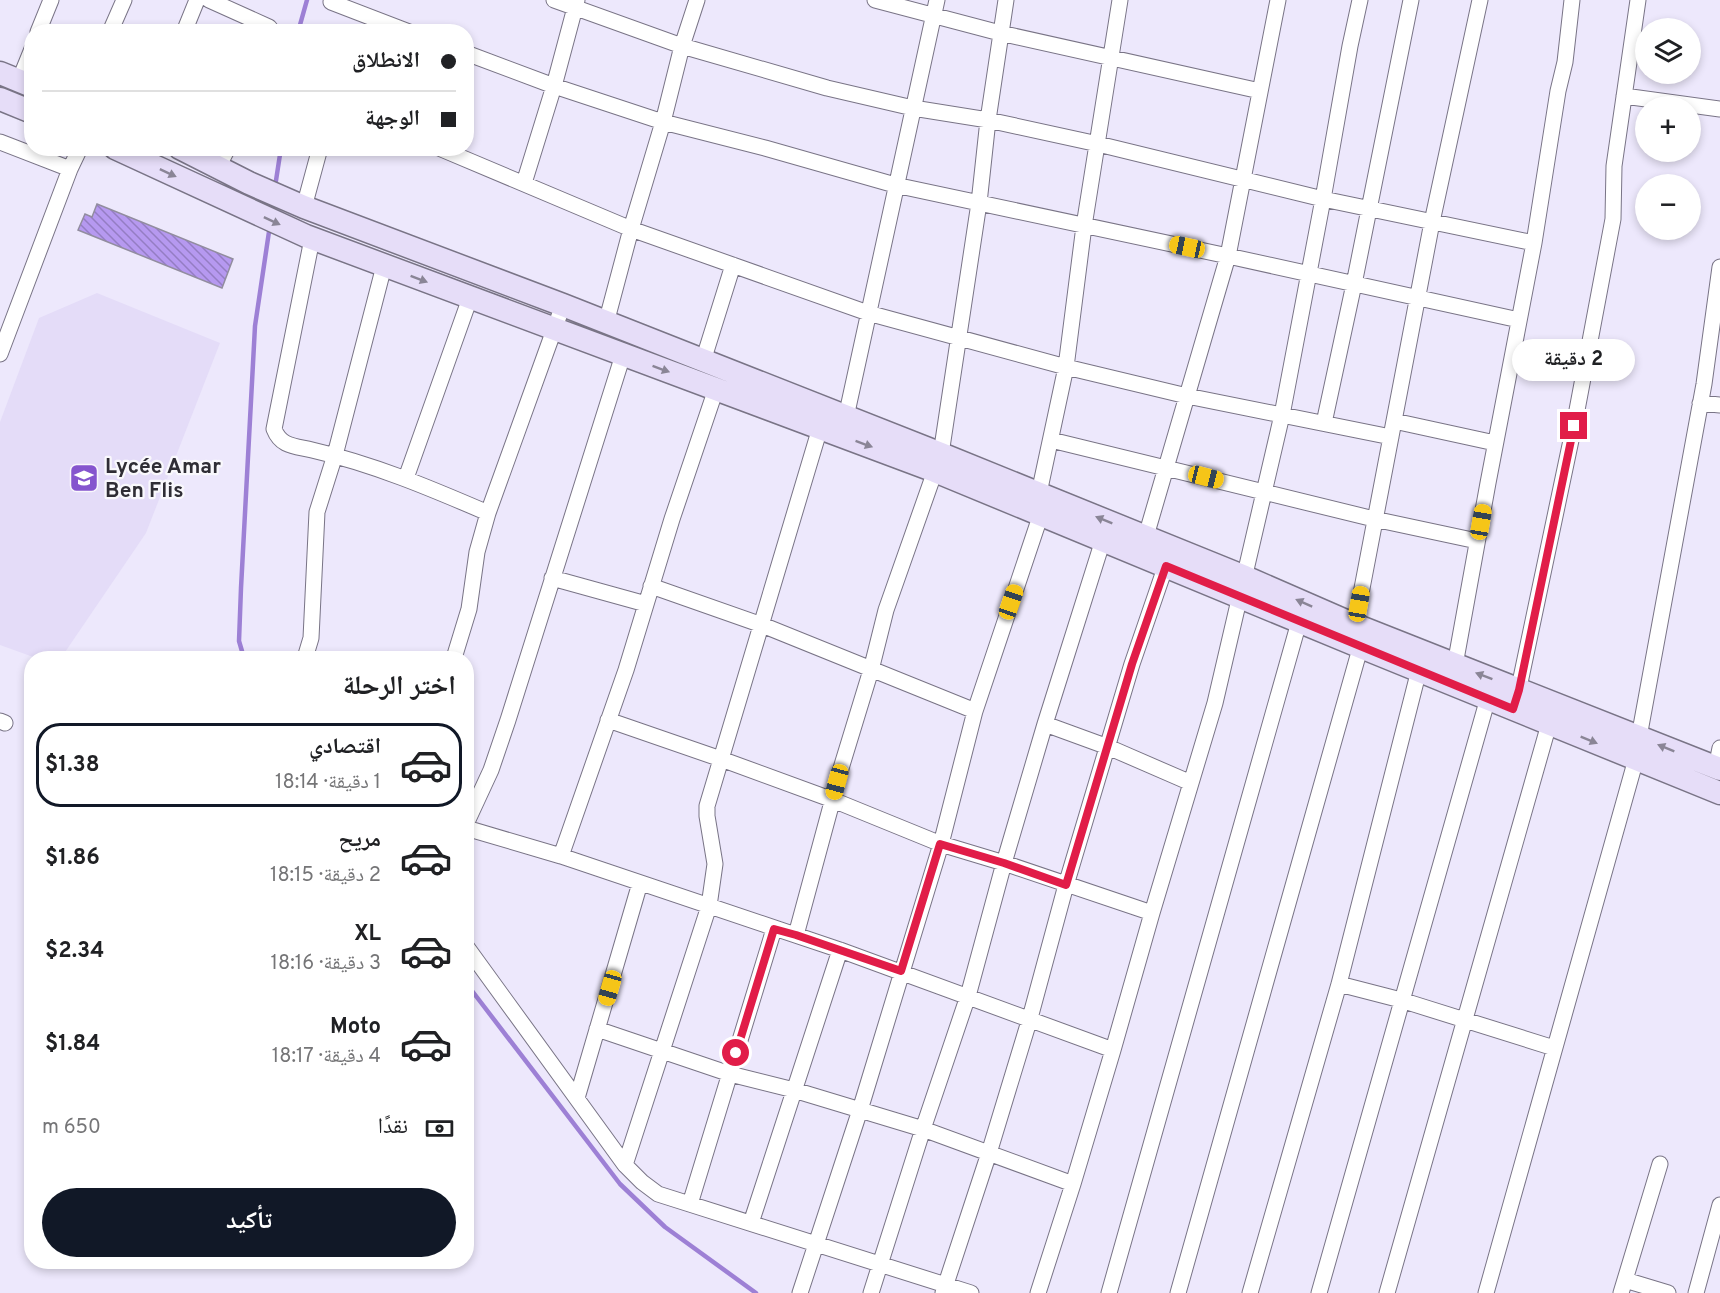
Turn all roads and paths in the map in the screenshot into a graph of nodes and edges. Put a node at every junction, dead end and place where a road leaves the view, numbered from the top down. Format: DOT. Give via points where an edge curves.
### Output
graph roads {
  1 [pos="51,0"];
  2 [pos="123,0"];
  3 [pos="197,0"];
  4 [pos="209,0"];
  5 [pos="554,0"];
  6 [pos="697,0"];
  7 [pos="875,0"];
  8 [pos="1006,0"];
  9 [pos="1120,0"];
  10 [pos="1278,0"];
  11 [pos="1360,0"];
  12 [pos="1411,0"];
  13 [pos="1480,0"];
  14 [pos="1572,0"];
  15 [pos="1638,0"];
  16 [pos="331,2"];
  17 [pos="576,4"];
  18 [pos="935,8"];
  19 [pos="41,24"];
  20 [pos="113,24"];
  21 [pos="187,24"];
  22 [pos="261,24"];
  23 [pos="388,24"];
  24 [pos="1000,33"];
  25 [pos="682,46"];
  26 [pos="474,56"];
  27 [pos="1110,58"];
  28 [pos="24,66"];
  29 [pos="17,80"];
  30 [pos="554,86"];
  31 [pos="1260,91"];
  32 [pos="1624,96"];
  33 [pos="0,99"];
  34 [pos="913,108"];
  35 [pos="24,109"];
  36 [pos="1720,109"];
  37 [pos="988,120"];
  38 [pos="663,122"];
  39 [pos="0,142"];
  40 [pos="1098,144"];
  41 [pos="24,151"];
  42 [pos="36,156"];
  43 [pos="76,156"];
  44 [pos="132,156"];
  45 [pos="317,156"];
  46 [pos="458,156"];
  47 [pos="223,158"];
  48 [pos="70,169"];
  49 [pos="1243,180"];
  50 [pos="524,183"];
  51 [pos="895,185"];
  52 [pos="1323,199"];
  53 [pos="979,203"];
  54 [pos="299,204"];
  55 [pos="1368,208"];
  56 [pos="1432,222"];
  57 [pos="1084,226"];
  58 [pos="631,229"];
  59 [pos="309,238"];
  60 [pos="1534,243"];
  61 [pos="1228,256"];
  62 [pos="733,265"];
  63 [pos="384,266"];
  64 [pos="1720,267"];
  65 [pos="1308,274"];
  66 [pos="1354,284"];
  67 [pos="470,298"];
  68 [pos="1418,299"];
  69 [pos="562,305"];
  70 [pos="868,313"];
  71 [pos="1519,321"];
  72 [pos="606,323"];
  73 [pos="553,328"];
  74 [pos="958,338"];
  75 [pos="0,354"];
  76 [pos="623,355"];
  77 [pos="703,361"];
  78 [pos="1066,367"];
  79 [pos="716,389"];
  80 [pos="1187,396"];
  81 [pos="1700,404"];
  82 [pos="1720,405"];
  83 [pos="1282,415"];
  84 [pos="846,417"];
  85 [pos="1394,421"];
  86 [pos="1324,423"];
  87 [pos="820,428"];
  88 [pos="1391,437"];
  89 [pos="1051,440"];
  90 [pos="1495,443"];
  91 [pos="335,455"];
  92 [pos="938,462"];
  93 [pos="1166,467"];
  94 [pos="406,478"];
  95 [pos="1265,492"];
  96 [pos="1040,504"];
  97 [pos="488,513"];
  98 [pos="1374,519"];
  99 [pos="1146,536"];
  100 [pos="1103,540"];
  101 [pos="1477,541"];
  102 [pos="1166,566"];
  103 [pos="552,578"];
  104 [pos="651,586"];
  105 [pos="1243,587"];
  106 [pos="646,604"];
  107 [pos="1299,622"];
  108 [pos="762,625"];
  109 [pos="1360,634"];
  110 [pos="307,651"];
  111 [pos="456,651"];
  112 [pos="1455,664"];
  113 [pos="871,670"];
  114 [pos="1419,670"];
  115 [pos="1488,698"];
  116 [pos="1516,699"];
  117 [pos="975,711"];
  118 [pos="608,720"];
  119 [pos="1045,724"];
  120 [pos="1549,724"];
  121 [pos="1108,747"];
  122 [pos="1637,748"];
  123 [pos="721,759"];
  124 [pos="1719,762"];
  125 [pos="1191,783"];
  126 [pos="1720,793"];
  127 [pos="832,800"];
  128 [pos="474,808"];
  129 [pos="474,829"];
  130 [pos="940,844"];
  131 [pos="561,856"];
  132 [pos="1004,863"];
  133 [pos="640,883"];
  134 [pos="1066,885"];
  135 [pos="709,906"];
  136 [pos="1152,913"];
  137 [pos="774,929"];
  138 [pos="796,935"];
  139 [pos="840,950"];
  140 [pos="474,957"];
  141 [pos="901,971"];
  142 [pos="1339,984"];
  143 [pos="968,996"];
  144 [pos="1401,1000"];
  145 [pos="1030,1018"];
  146 [pos="1465,1019"];
  147 [pos="597,1029"];
  148 [pos="1554,1048"];
  149 [pos="1113,1050"];
  150 [pos="662,1051"];
  151 [pos="730,1074"];
  152 [pos="794,1090"];
  153 [pos="577,1098"];
  154 [pos="860,1110"];
  155 [pos="923,1130"];
  156 [pos="989,1153"];
  157 [pos="1660,1164"];
  158 [pos="625,1165"];
  159 [pos="1073,1184"];
  160 [pos="690,1204"];
  161 [pos="1720,1205"];
  162 [pos="751,1223"];
  163 [pos="817,1244"];
  164 [pos="880,1264"];
  165 [pos="1623,1287"];
  166 [pos="945,1289"];
  167 [pos="800,1293"];
  168 [pos="871,1293"];
  169 [pos="970,1293"];
  170 [pos="1038,1293"];
  171 [pos="1109,1293"];
  172 [pos="1178,1293"];
  173 [pos="1250,1293"];
  174 [pos="1319,1293"];
  175 [pos="1387,1293"];
  176 [pos="1485,1293"];
  177 [pos="1668,1293"];
  178 [pos="1696,1293"];
  1 -- 19 [label="street"];
  2 -- 20 [label="street"];
  3 -- 21 [label="street"];
  4 -- 22 [label="street"];
  5 -- 17 [label="street"];
  6 -- 25 [label="street"];
  7 -- 18 [label="street"];
  8 -- 24 [label="street"];
  9 -- 27 [label="street"];
  10 -- 31 [label="street"];
  11 -- 52 [label="street"];
  12 -- 55 [label="street"];
  13 -- 56 [label="street"];
  14 -- 60 [label="street"];
  15 -- 32 [label="street"];
  16 -- 23 [label="street"];
  17 -- 25 [label="street"];
  17 -- 30 [label="street"];
  18 -- 24 [label="street"];
  18 -- 34 [label="street"];
  24 -- 27 [label="street"];
  24 -- 37 [label="street"];
  25 -- 34 [label="street" via="826,88"];
  25 -- 38 [label="street"];
  26 -- 30 [label="street"];
  27 -- 31 [label="street"];
  27 -- 40 [label="street"];
  28 -- 29 [label="street"];
  30 -- 38 [label="street"];
  30 -- 50 [label="street"];
  31 -- 49 [label="street"];
  32 -- 36 [label="street"];
  32 -- 116 [label="street" via="1614,166 1613,219"];
  33 -- 35 [label="main road"];
  34 -- 37 [label="street"];
  34 -- 51 [label="street"];
  37 -- 40 [label="street"];
  37 -- 53 [label="street"];
  38 -- 51 [label="street"];
  38 -- 58 [label="street"];
  39 -- 41 [label="street"];
  40 -- 49 [label="street"];
  40 -- 57 [label="street"];
  42 -- 48 [label="street"];
  43 -- 48 [label="street"];
  44 -- 59 [label="main road, one-way"];
  45 -- 54 [label="street"];
  46 -- 50 [label="street"];
  47 -- 54 [label="main road" via="249,183"];
  48 -- 75 [label="street"];
  49 -- 52 [label="street"];
  49 -- 61 [label="street"];
  50 -- 58 [label="street"];
  51 -- 53 [label="street"];
  51 -- 70 [label="street"];
  52 -- 55 [label="street"];
  52 -- 65 [label="street"];
  53 -- 57 [label="street"];
  53 -- 74 [label="street"];
  54 -- 69 [label="main road"];
  55 -- 56 [label="street"];
  55 -- 66 [label="street"];
  56 -- 60 [label="street"];
  56 -- 68 [label="street"];
  57 -- 61 [label="street"];
  57 -- 78 [label="street"];
  58 -- 62 [label="street"];
  58 -- 72 [label="street"];
  59 -- 63 [label="main road"];
  59 -- 91 [label="street" via="274,429 287,444"];
  60 -- 71 [label="street"];
  61 -- 65 [label="street"];
  61 -- 80 [label="street"];
  62 -- 70 [label="street"];
  62 -- 77 [label="street"];
  63 -- 67 [label="main road, one-way"];
  63 -- 91 [label="street"];
  64 -- 81 [label="street"];
  65 -- 66 [label="street"];
  65 -- 83 [label="street"];
  66 -- 68 [label="street"];
  66 -- 86 [label="street"];
  67 -- 73 [label="main road"];
  67 -- 94 [label="street"];
  68 -- 71 [label="street"];
  68 -- 85 [label="street"];
  69 -- 72 [label="main road"];
  69 -- 73 [label="street"];
  70 -- 74 [label="street"];
  70 -- 84 [label="street"];
  71 -- 90 [label="street"];
  72 -- 77 [label="main road"];
  73 -- 76 [label="main road"];
  73 -- 97 [label="street"];
  74 -- 78 [label="street"];
  74 -- 92 [label="street"];
  76 -- 79 [label="main road, one-way"];
  76 -- 103 [label="street"];
  77 -- 84 [label="main road"];
  78 -- 80 [label="street"];
  78 -- 89 [label="street"];
  79 -- 87 [label="main road"];
  79 -- 104 [label="street"];
  80 -- 83 [label="street"];
  80 -- 93 [label="street"];
  81 -- 82 [label="street"];
  81 -- 122 [label="street"];
  83 -- 86 [label="street"];
  83 -- 95 [label="street"];
  84 -- 92 [label="main road"];
  85 -- 88 [label="street"];
  85 -- 90 [label="street"];
  86 -- 88 [label="street"];
  87 -- 92 [label="main road, one-way"];
  87 -- 108 [label="street"];
  88 -- 98 [label="street"];
  89 -- 93 [label="street"];
  89 -- 96 [label="street"];
  90 -- 101 [label="street"];
  91 -- 94 [label="street"];
  91 -- 110 [label="street" via="317,512"];
  92 -- 96 [label="main road"];
  92 -- 113 [label="street" via="886,610"];
  93 -- 95 [label="street"];
  93 -- 99 [label="street"];
  94 -- 97 [label="street"];
  95 -- 98 [label="street"];
  95 -- 105 [label="street"];
  99 -- 96 [label="main road, one-way"];
  96 -- 100 [label="main road"];
  96 -- 117 [label="street"];
  97 -- 111 [label="street" via="477,552 469,609"];
  98 -- 101 [label="street"];
  98 -- 109 [label="street"];
  99 -- 105 [label="main road"];
  100 -- 102 [label="main road"];
  100 -- 119 [label="street"];
  101 -- 112 [label="street"];
  102 -- 105 [label="main road"];
  102 -- 121 [label="street"];
  103 -- 106 [label="street"];
  103 -- 128 [label="street" via="491,770"];
  104 -- 106 [label="street"];
  104 -- 108 [label="street"];
  105 -- 107 [label="main road"];
  109 -- 105 [label="main road, one-way"];
  105 -- 125 [label="street"];
  106 -- 118 [label="street"];
  107 -- 109 [label="main road"];
  107 -- 171 [label="street"];
  108 -- 113 [label="street"];
  108 -- 123 [label="street"];
  109 -- 112 [label="main road"];
  109 -- 114 [label="main road"];
  109 -- 172 [label="street"];
  116 -- 112 [label="main road, one-way"];
  113 -- 117 [label="street"];
  113 -- 127 [label="street"];
  114 -- 115 [label="main road"];
  114 -- 142 [label="street"];
  115 -- 116 [label="main road"];
  115 -- 144 [label="street"];
  116 -- 120 [label="main road"];
  116 -- 122 [label="main road"];
  117 -- 130 [label="street"];
  118 -- 123 [label="street"];
  118 -- 131 [label="street"];
  119 -- 121 [label="street"];
  119 -- 132 [label="street"];
  120 -- 122 [label="main road, one-way"];
  120 -- 146 [label="street"];
  121 -- 125 [label="street"];
  121 -- 134 [label="street"];
  124 -- 122 [label="main road, one-way"];
  122 -- 126 [label="main road"];
  122 -- 148 [label="street"];
  123 -- 127 [label="street"];
  123 -- 135 [label="street" via="707,806 715,864"];
  125 -- 136 [label="street"];
  127 -- 130 [label="street"];
  127 -- 138 [label="street"];
  129 -- 131 [label="street"];
  130 -- 132 [label="street"];
  130 -- 141 [label="street"];
  131 -- 133 [label="street"];
  132 -- 134 [label="street"];
  132 -- 143 [label="street"];
  133 -- 135 [label="street"];
  133 -- 147 [label="street"];
  134 -- 136 [label="street"];
  134 -- 145 [label="street"];
  135 -- 137 [label="street"];
  135 -- 150 [label="street"];
  136 -- 149 [label="street"];
  137 -- 138 [label="street"];
  137 -- 151 [label="street"];
  138 -- 139 [label="street"];
  139 -- 141 [label="street"];
  139 -- 152 [label="street"];
  140 -- 153 [label="street"];
  141 -- 143 [label="street"];
  141 -- 154 [label="street"];
  142 -- 144 [label="street"];
  142 -- 173 [label="street"];
  143 -- 145 [label="street"];
  143 -- 155 [label="street"];
  144 -- 146 [label="street"];
  144 -- 174 [label="street"];
  145 -- 149 [label="street"];
  145 -- 156 [label="street"];
  146 -- 148 [label="street"];
  146 -- 175 [label="street"];
  147 -- 150 [label="street"];
  147 -- 153 [label="street"];
  148 -- 176 [label="street"];
  149 -- 159 [label="street"];
  150 -- 151 [label="street"];
  150 -- 158 [label="street"];
  151 -- 152 [label="street"];
  151 -- 160 [label="street"];
  152 -- 154 [label="street"];
  152 -- 162 [label="street"];
  153 -- 158 [label="street"];
  154 -- 155 [label="street"];
  154 -- 163 [label="street"];
  155 -- 156 [label="street"];
  155 -- 164 [label="street"];
  156 -- 159 [label="street"];
  156 -- 166 [label="street"];
  157 -- 165 [label="street"];
  158 -- 160 [label="street" via="658,1194"];
  159 -- 170 [label="street"];
  160 -- 162 [label="street"];
  161 -- 178 [label="street"];
  162 -- 163 [label="street"];
  163 -- 164 [label="street"];
  163 -- 167 [label="street"];
  164 -- 166 [label="street"];
  164 -- 168 [label="street"];
  165 -- 177 [label="street"];
  166 -- 169 [label="street"];
}
